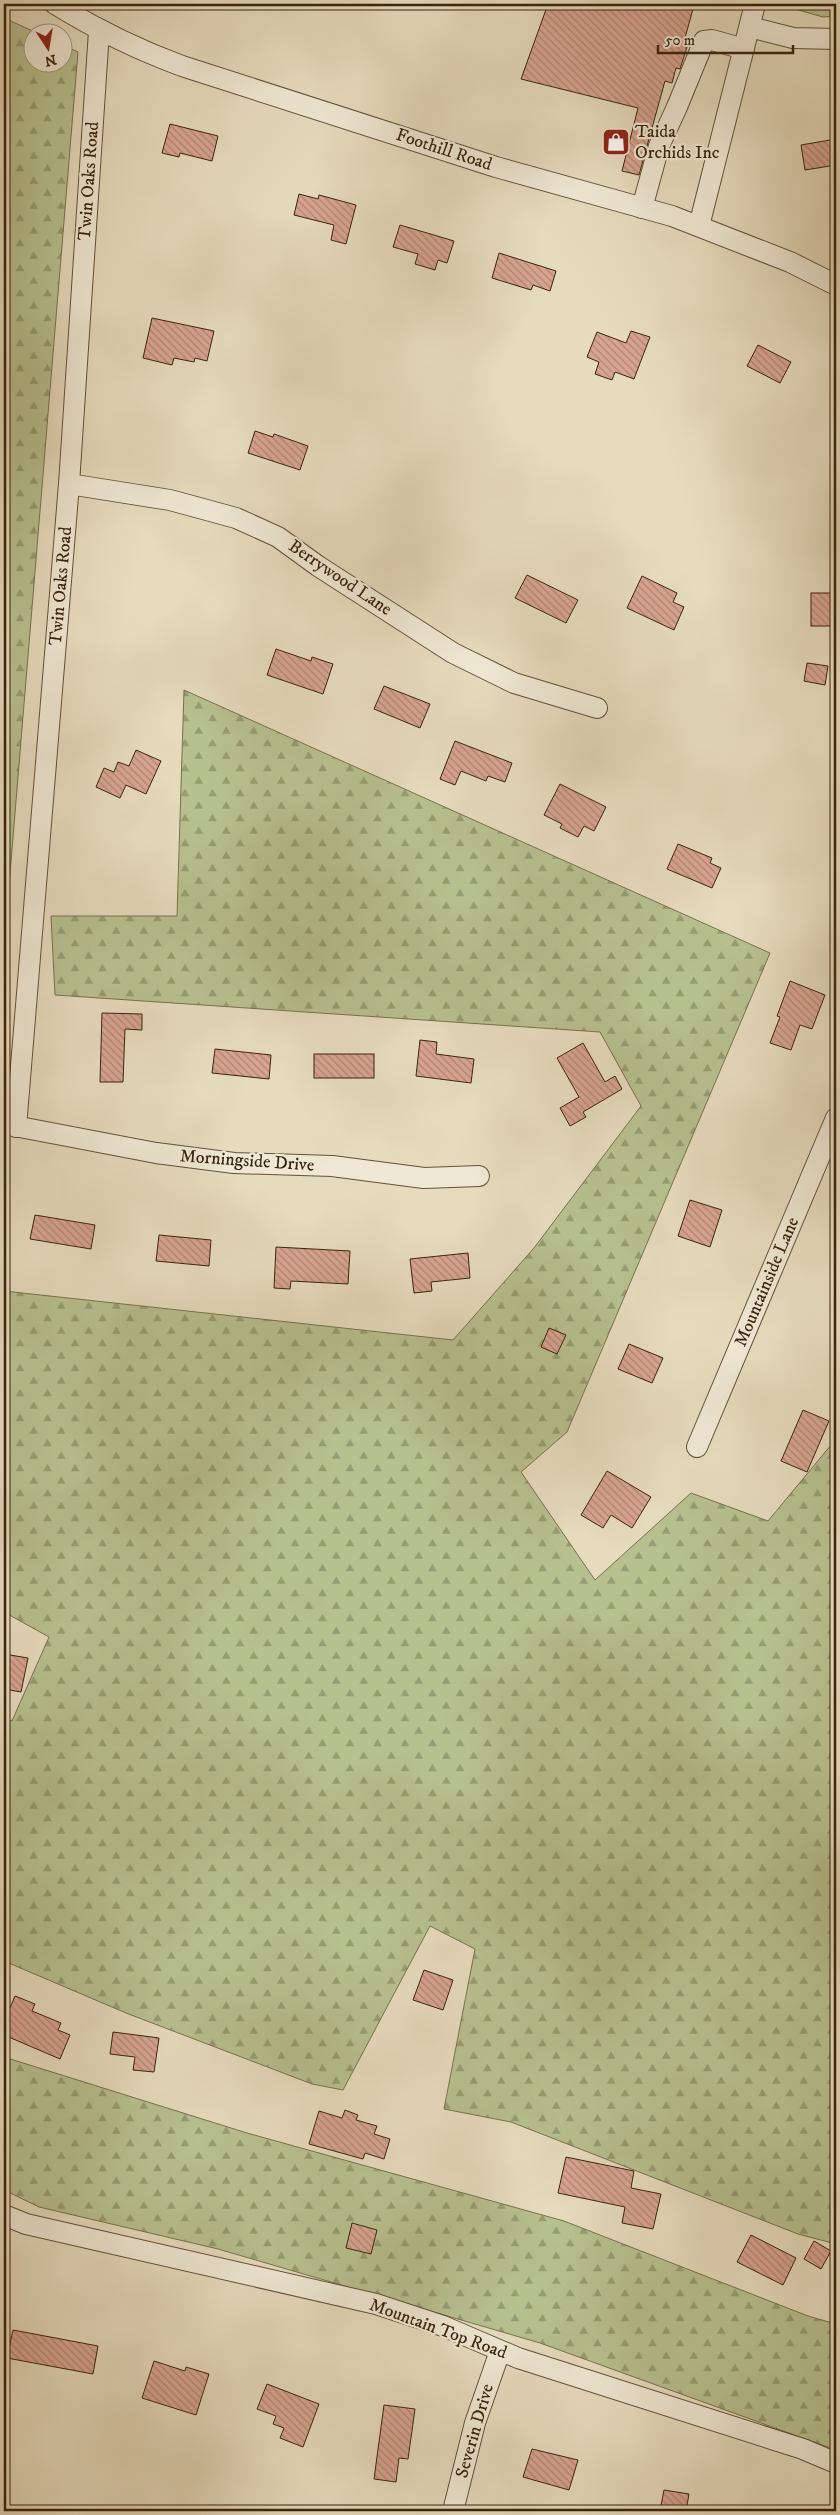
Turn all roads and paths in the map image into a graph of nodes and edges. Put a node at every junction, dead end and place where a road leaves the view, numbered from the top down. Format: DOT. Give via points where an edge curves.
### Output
graph roads {
  1 [pos="55,4"];
  2 [pos="755,4"];
  3 [pos="750,27"];
  4 [pos="99,31"];
  5 [pos="836,39"];
  6 [pos="744,49"];
  7 [pos="642,208"];
  8 [pos="699,226"];
  9 [pos="836,285"];
  10 [pos="69,484"];
  11 [pos="597,708"];
  12 [pos="836,1118"];
  13 [pos="10,1125"];
  14 [pos="479,1176"];
  15 [pos="697,1447"];
  16 [pos="4,2214"];
  17 [pos="500,2350"];
  18 [pos="836,2464"];
  19 [pos="453,2511"];
  1 -- 4 [label="street, Foothill Road"];
  2 -- 3 [label="street"];
  3 -- 5 [label="street" via="793,38"];
  3 -- 6 [label="street"];
  4 -- 7 [label="street, Foothill Road" via="192,69 496,167"];
  4 -- 10 [label="street, Twin Oaks Road"];
  6 -- 7 [label="street" via="712,40 704,41 658,146"];
  6 -- 8 [label="street"];
  7 -- 8 [label="street, Foothill Road"];
  8 -- 9 [label="street, Foothill Road" via="790,262"];
  10 -- 11 [label="street, Berrywood Lane" via="170,500 236,518 278,537 453,653 514,682"];
  10 -- 13 [label="street, Twin Oaks Road"];
  12 -- 15 [label="street, Mountainside Lane"];
  13 -- 14 [label="street, Morningside Drive" via="156,1153 234,1163 332,1166 424,1178"];
  16 -- 17 [label="street, Mountain Top Road" via="26,2224 376,2304"];
  17 -- 18 [label="street, Mountain Top Road" via="803,2450"];
  17 -- 19 [label="street, Severin Drive" via="475,2423"];
}
